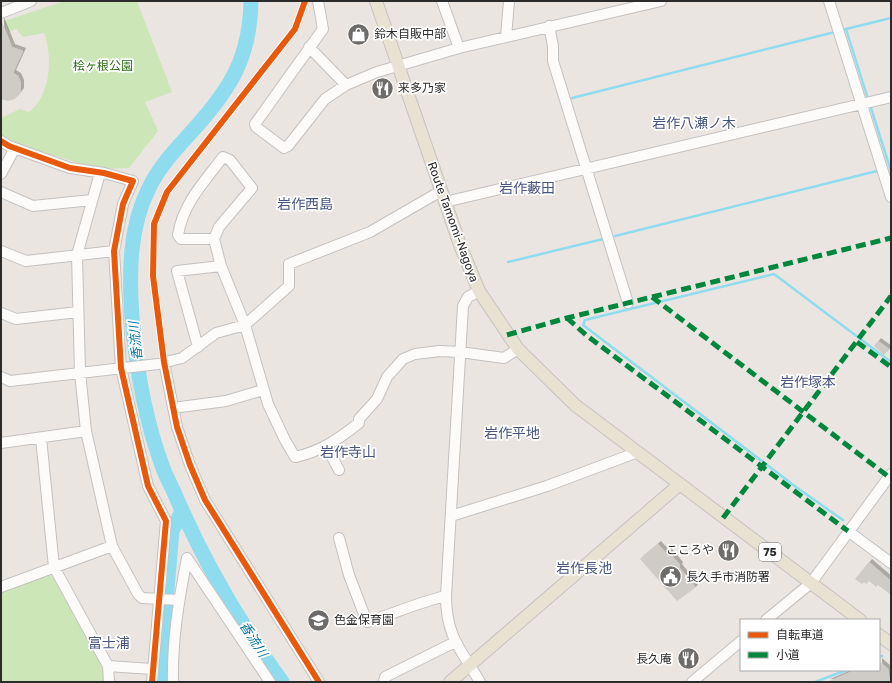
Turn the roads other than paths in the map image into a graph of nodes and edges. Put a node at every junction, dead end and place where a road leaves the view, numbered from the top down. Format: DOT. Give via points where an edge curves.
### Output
graph roads {
  1 [pos="31,1"];
  2 [pos="318,1"];
  3 [pos="376,1"];
  4 [pos="442,1"];
  5 [pos="509,1"];
  6 [pos="661,1"];
  7 [pos="829,1"];
  8 [pos="1,13"];
  9 [pos="549,26"];
  10 [pos="506,37"];
  11 [pos="309,47"];
  12 [pos="459,48"];
  13 [pos="398,67"];
  14 [pos="346,85"];
  15 [pos="891,97"];
  16 [pos="862,104"];
  17 [pos="1,142"];
  18 [pos="15,148"];
  19 [pos="586,168"];
  20 [pos="100,173"];
  21 [pos="1,174"];
  22 [pos="1,192"];
  23 [pos="443,196"];
  24 [pos="891,197"];
  25 [pos="92,200"];
  26 [pos="214,239"];
  27 [pos="1,251"];
  28 [pos="114,251"];
  29 [pos="77,255"];
  30 [pos="221,266"];
  31 [pos="479,291"];
  32 [pos="628,303"];
  33 [pos="78,312"];
  34 [pos="1,313"];
  35 [pos="245,325"];
  36 [pos="198,347"];
  37 [pos="518,349"];
  38 [pos="460,352"];
  39 [pos="161,363"];
  40 [pos="123,368"];
  41 [pos="80,372"];
  42 [pos="1,377"];
  43 [pos="264,390"];
  44 [pos="173,408"];
  45 [pos="86,431"];
  46 [pos="42,438"];
  47 [pos="1,443"];
  48 [pos="326,446"];
  49 [pos="638,452"];
  50 [pos="339,470"];
  51 [pos="890,476"];
  52 [pos="680,484"];
  53 [pos="451,516"];
  54 [pos="848,531"];
  55 [pos="339,538"];
  56 [pos="112,546"];
  57 [pos="891,563"];
  58 [pos="54,567"];
  59 [pos="811,583"];
  60 [pos="1,587"];
  61 [pos="446,596"];
  62 [pos="160,599"];
  63 [pos="177,600"];
  64 [pos="767,619"];
  65 [pos="859,619"];
  66 [pos="880,636"];
  67 [pos="455,642"];
  68 [pos="740,642"];
  69 [pos="891,644"];
  70 [pos="470,665"];
  71 [pos="108,666"];
  72 [pos="152,669"];
  73 [pos="109,682"];
  74 [pos="152,682"];
  75 [pos="173,682"];
  76 [pos="270,682"];
  77 [pos="319,682"];
  78 [pos="384,682"];
  79 [pos="450,682"];
  80 [pos="480,682"];
  81 [pos="692,682"];
  1 -- 8 [label="street"];
  2 -- 11 [label="street" via="323,29"];
  3 -- 13 [label="main road, Route Tamomi-Nagoya"];
  4 -- 12 [label="street"];
  5 -- 10 [label="street"];
  6 -- 9 [label="street"];
  7 -- 16 [label="street"];
  9 -- 10 [label="street"];
  9 -- 19 [label="street" via="553,61"];
  10 -- 12 [label="street"];
  11 -- 14 [label="street"];
  11 -- 14 [label="street" via="257,121 256,127 286,148 325,99"];
  12 -- 13 [label="street"];
  13 -- 14 [label="street" via="377,72"];
  13 -- 23 [label="main road, Route Tamomi-Nagoya"];
  15 -- 16 [label="street"];
  16 -- 19 [label="street"];
  16 -- 24 [label="street"];
  17 -- 18 [label="street"];
  18 -- 20 [label="street" via="70,168"];
  18 -- 21 [label="street"];
  19 -- 23 [label="street"];
  19 -- 32 [label="street"];
  20 -- 25 [label="street"];
  20 -- 28 [label="street" via="133,181 123,204"];
  22 -- 25 [label="street" via="33,206"];
  23 -- 31 [label="main road, Route Tamomi-Nagoya"];
  23 -- 35 [label="street" via="370,232 289,264 289,286"];
  25 -- 29 [label="street"];
  26 -- 26 [label="street" via="219,226 252,188 230,160 223,157 192,198 180,219 178,234 181,239"];
  26 -- 30 [label="street"];
  27 -- 29 [label="street" via="26,261"];
  28 -- 29 [label="street"];
  28 -- 40 [label="street"];
  29 -- 33 [label="street"];
  30 -- 35 [label="street"];
  30 -- 36 [label="street" via="177,271"];
  31 -- 37 [label="main road, Route Tamomi-Nagoya"];
  31 -- 38 [label="street" via="468,297 464,303"];
  33 -- 34 [label="street" via="16,319"];
  33 -- 41 [label="street"];
  35 -- 36 [label="street" via="216,333"];
  35 -- 43 [label="street"];
  36 -- 39 [label="street" via="182,358"];
  37 -- 38 [label="street" via="504,358"];
  37 -- 49 [label="main road, Route Tamomi-Nagoya" via="575,405"];
  38 -- 48 [label="street" via="415,354 403,359 387,377 377,399 359,419 359,423"];
  38 -- 53 [label="street"];
  39 -- 40 [label="street"];
  39 -- 44 [label="street"];
  40 -- 41 [label="street"];
  40 -- 62 [label="street" via="148,486 166,521"];
  41 -- 42 [label="street" via="10,381"];
  41 -- 45 [label="street"];
  43 -- 44 [label="street" via="226,401"];
  43 -- 48 [label="street" via="268,404 295,456"];
  44 -- 77 [label="street" via="188,459 205,500"];
  45 -- 46 [label="street"];
  45 -- 56 [label="street"];
  46 -- 47 [label="street"];
  46 -- 58 [label="street"];
  48 -- 50 [label="street"];
  49 -- 52 [label="main road, Route Tamomi-Nagoya"];
  49 -- 53 [label="street" via="547,486"];
  51 -- 54 [label="street"];
  52 -- 59 [label="main road, 75"];
  52 -- 70 [label="main road"];
  53 -- 61 [label="street"];
  54 -- 57 [label="street"];
  54 -- 59 [label="street"];
  55 -- 61 [label="street" via="349,575 367,622"];
  56 -- 58 [label="street"];
  56 -- 62 [label="street" via="138,594 142,598"];
  58 -- 60 [label="street"];
  58 -- 71 [label="street"];
  59 -- 64 [label="street"];
  59 -- 65 [label="main road, 75"];
  61 -- 67 [label="street" via="449,626"];
  62 -- 63 [label="street"];
  62 -- 72 [label="street"];
  63 -- 75 [label="street" via="172,659"];
  63 -- 76 [label="street" via="187,558"];
  66 -- 69 [label="main road"];
  67 -- 70 [label="street"];
  67 -- 78 [label="street" via="385,677"];
  68 -- 81 [label="street"];
  70 -- 79 [label="main road"];
  70 -- 80 [label="street"];
  71 -- 72 [label="street"];
  71 -- 73 [label="street"];
  72 -- 74 [label="street"];
}
